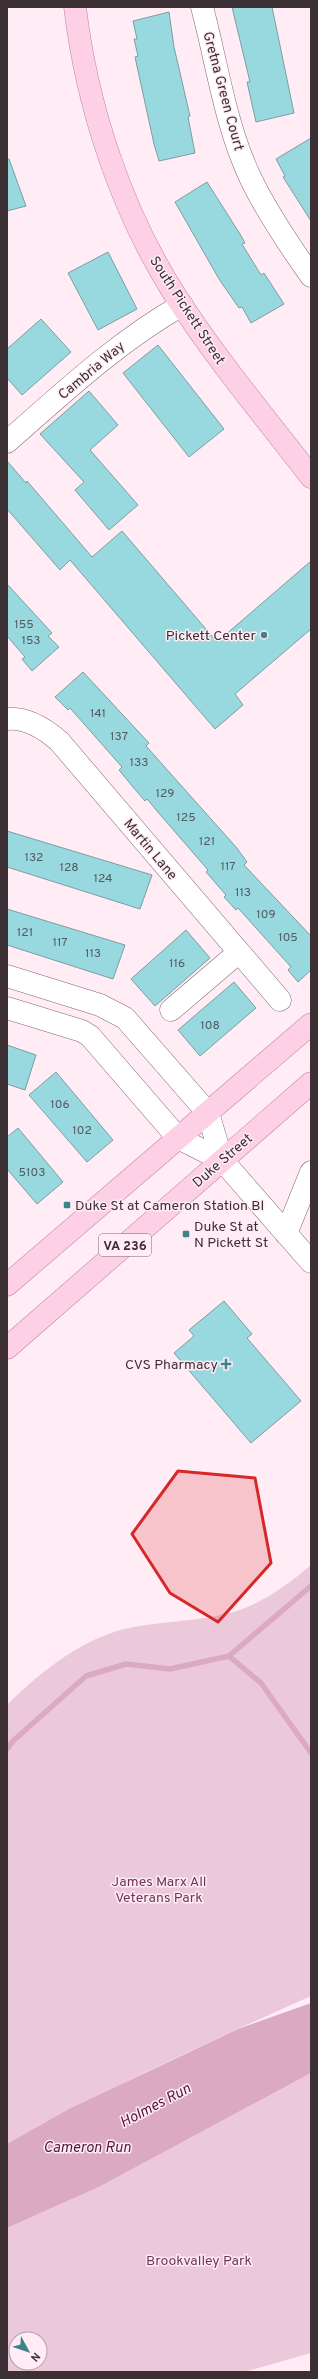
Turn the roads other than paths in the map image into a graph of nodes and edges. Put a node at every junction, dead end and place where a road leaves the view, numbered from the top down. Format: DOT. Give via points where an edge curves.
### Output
graph roads {
  1 [pos="75,7"];
  2 [pos="202,7"];
  3 [pos="311,276"];
  4 [pos="182,305"];
  5 [pos="7,442"];
  6 [pos="311,477"];
  7 [pos="7,719"];
  8 [pos="239,952"];
  9 [pos="7,976"];
  10 [pos="280,1000"];
  11 [pos="7,1008"];
  12 [pos="171,1010"];
  13 [pos="311,1024"];
  14 [pos="311,1083"];
  15 [pos="208,1114"];
  16 [pos="178,1138"];
  17 [pos="222,1160"];
  18 [pos="311,1172"];
  19 [pos="286,1234"];
  20 [pos="311,1262"];
  21 [pos="7,1286"];
  22 [pos="7,1348"];
  1 -- 4 [label="main road, South Pickett Street" via="88,87 123,190 147,245"];
  2 -- 3 [label="street, Gretna Green Court" via="232,128 250,177"];
  4 -- 5 [label="street, Cambria Way" via="119,345"];
  4 -- 6 [label="main road, South Pickett Street" via="214,352"];
  7 -- 8 [label="street, Martin Lane" via="22,720 36,725 59,741"];
  8 -- 10 [label="street, Martin Lane"];
  8 -- 12 [label="street"];
  9 -- 15 [label="street" via="100,1005 119,1014 131,1023"];
  11 -- 16 [label="street" via="82,1031 90,1036"];
  13 -- 15 [label="main road, VA 236"];
  14 -- 17 [label="main road, Duke Street / VA 236"];
  15 -- 16 [label="main road, VA 236"];
  15 -- 17 [label="street"];
  16 -- 17 [label="street"];
  16 -- 21 [label="main road, VA 236"];
  17 -- 19 [label="street"];
  17 -- 22 [label="main road, Duke Street / VA 236"];
  18 -- 19 [label="street"];
  19 -- 20 [label="street"];
}
